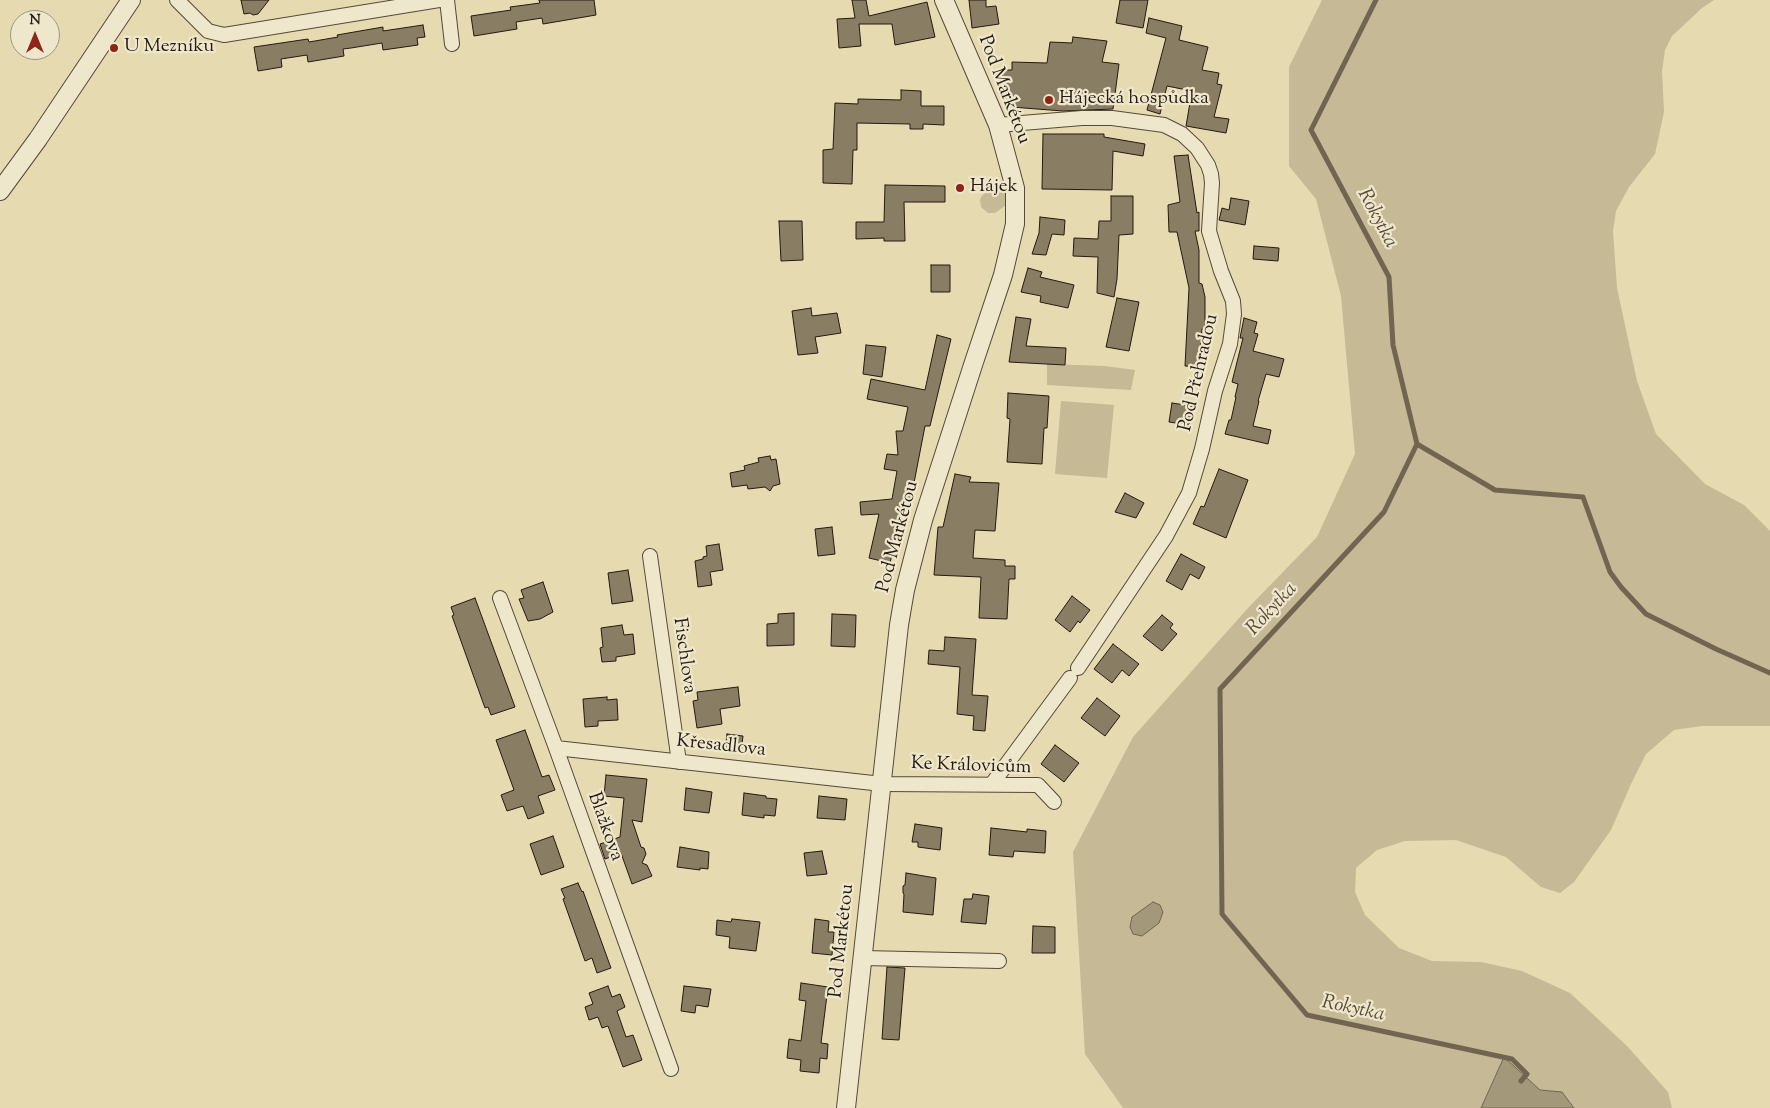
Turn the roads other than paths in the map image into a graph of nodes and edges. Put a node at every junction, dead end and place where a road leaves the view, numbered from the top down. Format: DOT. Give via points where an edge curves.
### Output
graph roads {
  1 [pos="131,0"];
  2 [pos="177,0"];
  3 [pos="439,0"];
  4 [pos="448,0"];
  5 [pos="944,0"];
  6 [pos="452,44"];
  7 [pos="998,125"];
  8 [pos="0,191"];
  9 [pos="650,556"];
  10 [pos="500,598"];
  11 [pos="556,748"];
  12 [pos="679,762"];
  13 [pos="882,784"];
  14 [pos="992,784"];
  15 [pos="1054,802"];
  16 [pos="863,958"];
  17 [pos="999,961"];
  18 [pos="671,1069"];
  19 [pos="846,1108"];
  1 -- 8 [label="street"];
  2 -- 3 [label="street" via="208,31 224,35"];
  4 -- 6 [label="street"];
  5 -- 7 [label="street, Pod Markétou"];
  7 -- 13 [label="street, Pod Markétou" via="1015,188 1014,224 1007,264 923,520 905,590"];
  7 -- 14 [label="street, Pod Přehradou" via="1112,118 1164,126 1182,134 1197,148 1211,174 1210,231 1233,301 1234,314 1230,344 1214,391 1189,493 1166,536 1074,673"];
  9 -- 12 [label="street, Fischlova"];
  10 -- 11 [label="street, Blažkova"];
  11 -- 12 [label="street, Křesadlova"];
  11 -- 18 [label="street, Blažkova"];
  12 -- 13 [label="street, Křesadlova"];
  13 -- 14 [label="street, Ke Královicům"];
  13 -- 16 [label="street, Pod Markétou"];
  14 -- 15 [label="street, Ke Královicům" via="1038,785"];
  16 -- 17 [label="street"];
  16 -- 19 [label="street, Pod Markétou"];
}
